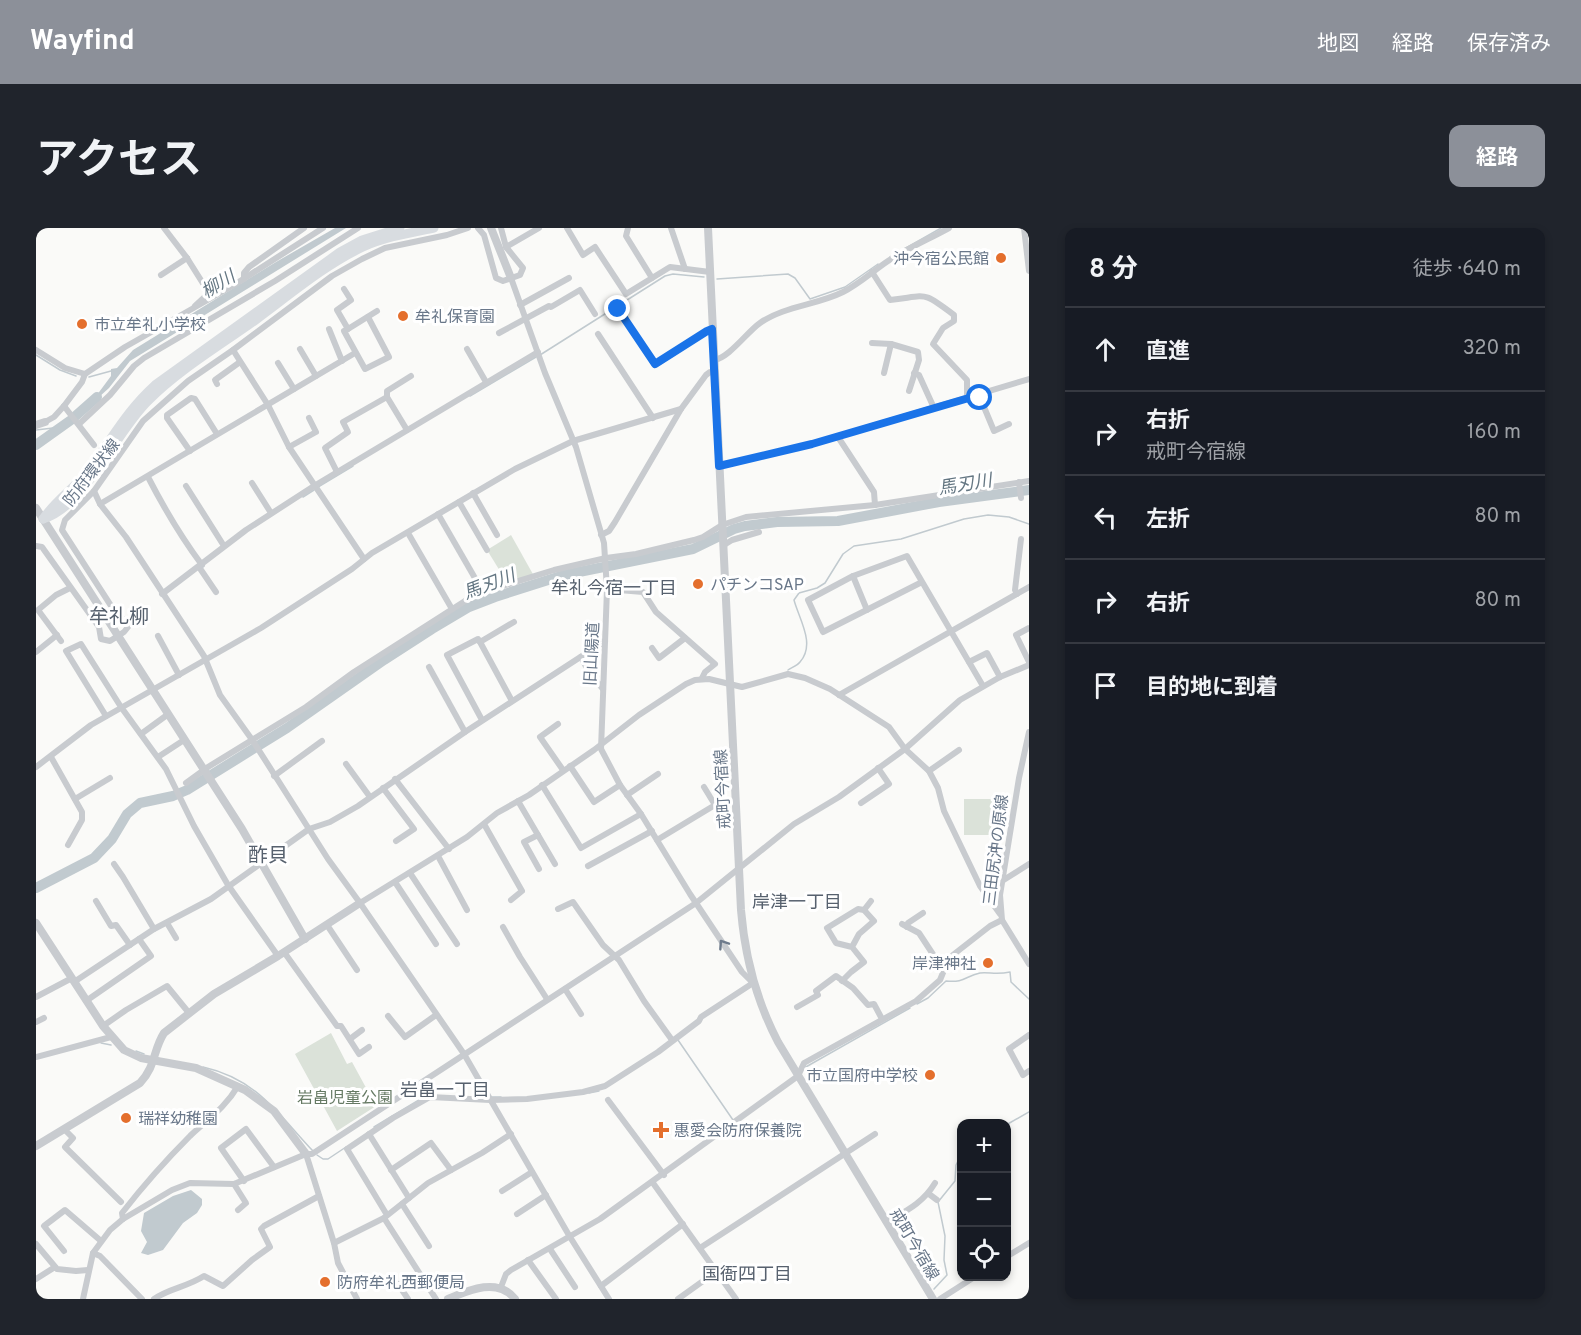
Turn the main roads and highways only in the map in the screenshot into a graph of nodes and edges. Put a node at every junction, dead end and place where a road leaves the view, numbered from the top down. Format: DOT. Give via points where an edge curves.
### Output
graph roads {
  1 [pos="400,228"];
  2 [pos="434,228"];
  1 -- 2 [label="main road, 防府環状線" via="340,252 155,385 130,409 86,474 43,519 55,516 69,503 136,414 175,378 349,255 375,243"];
}
